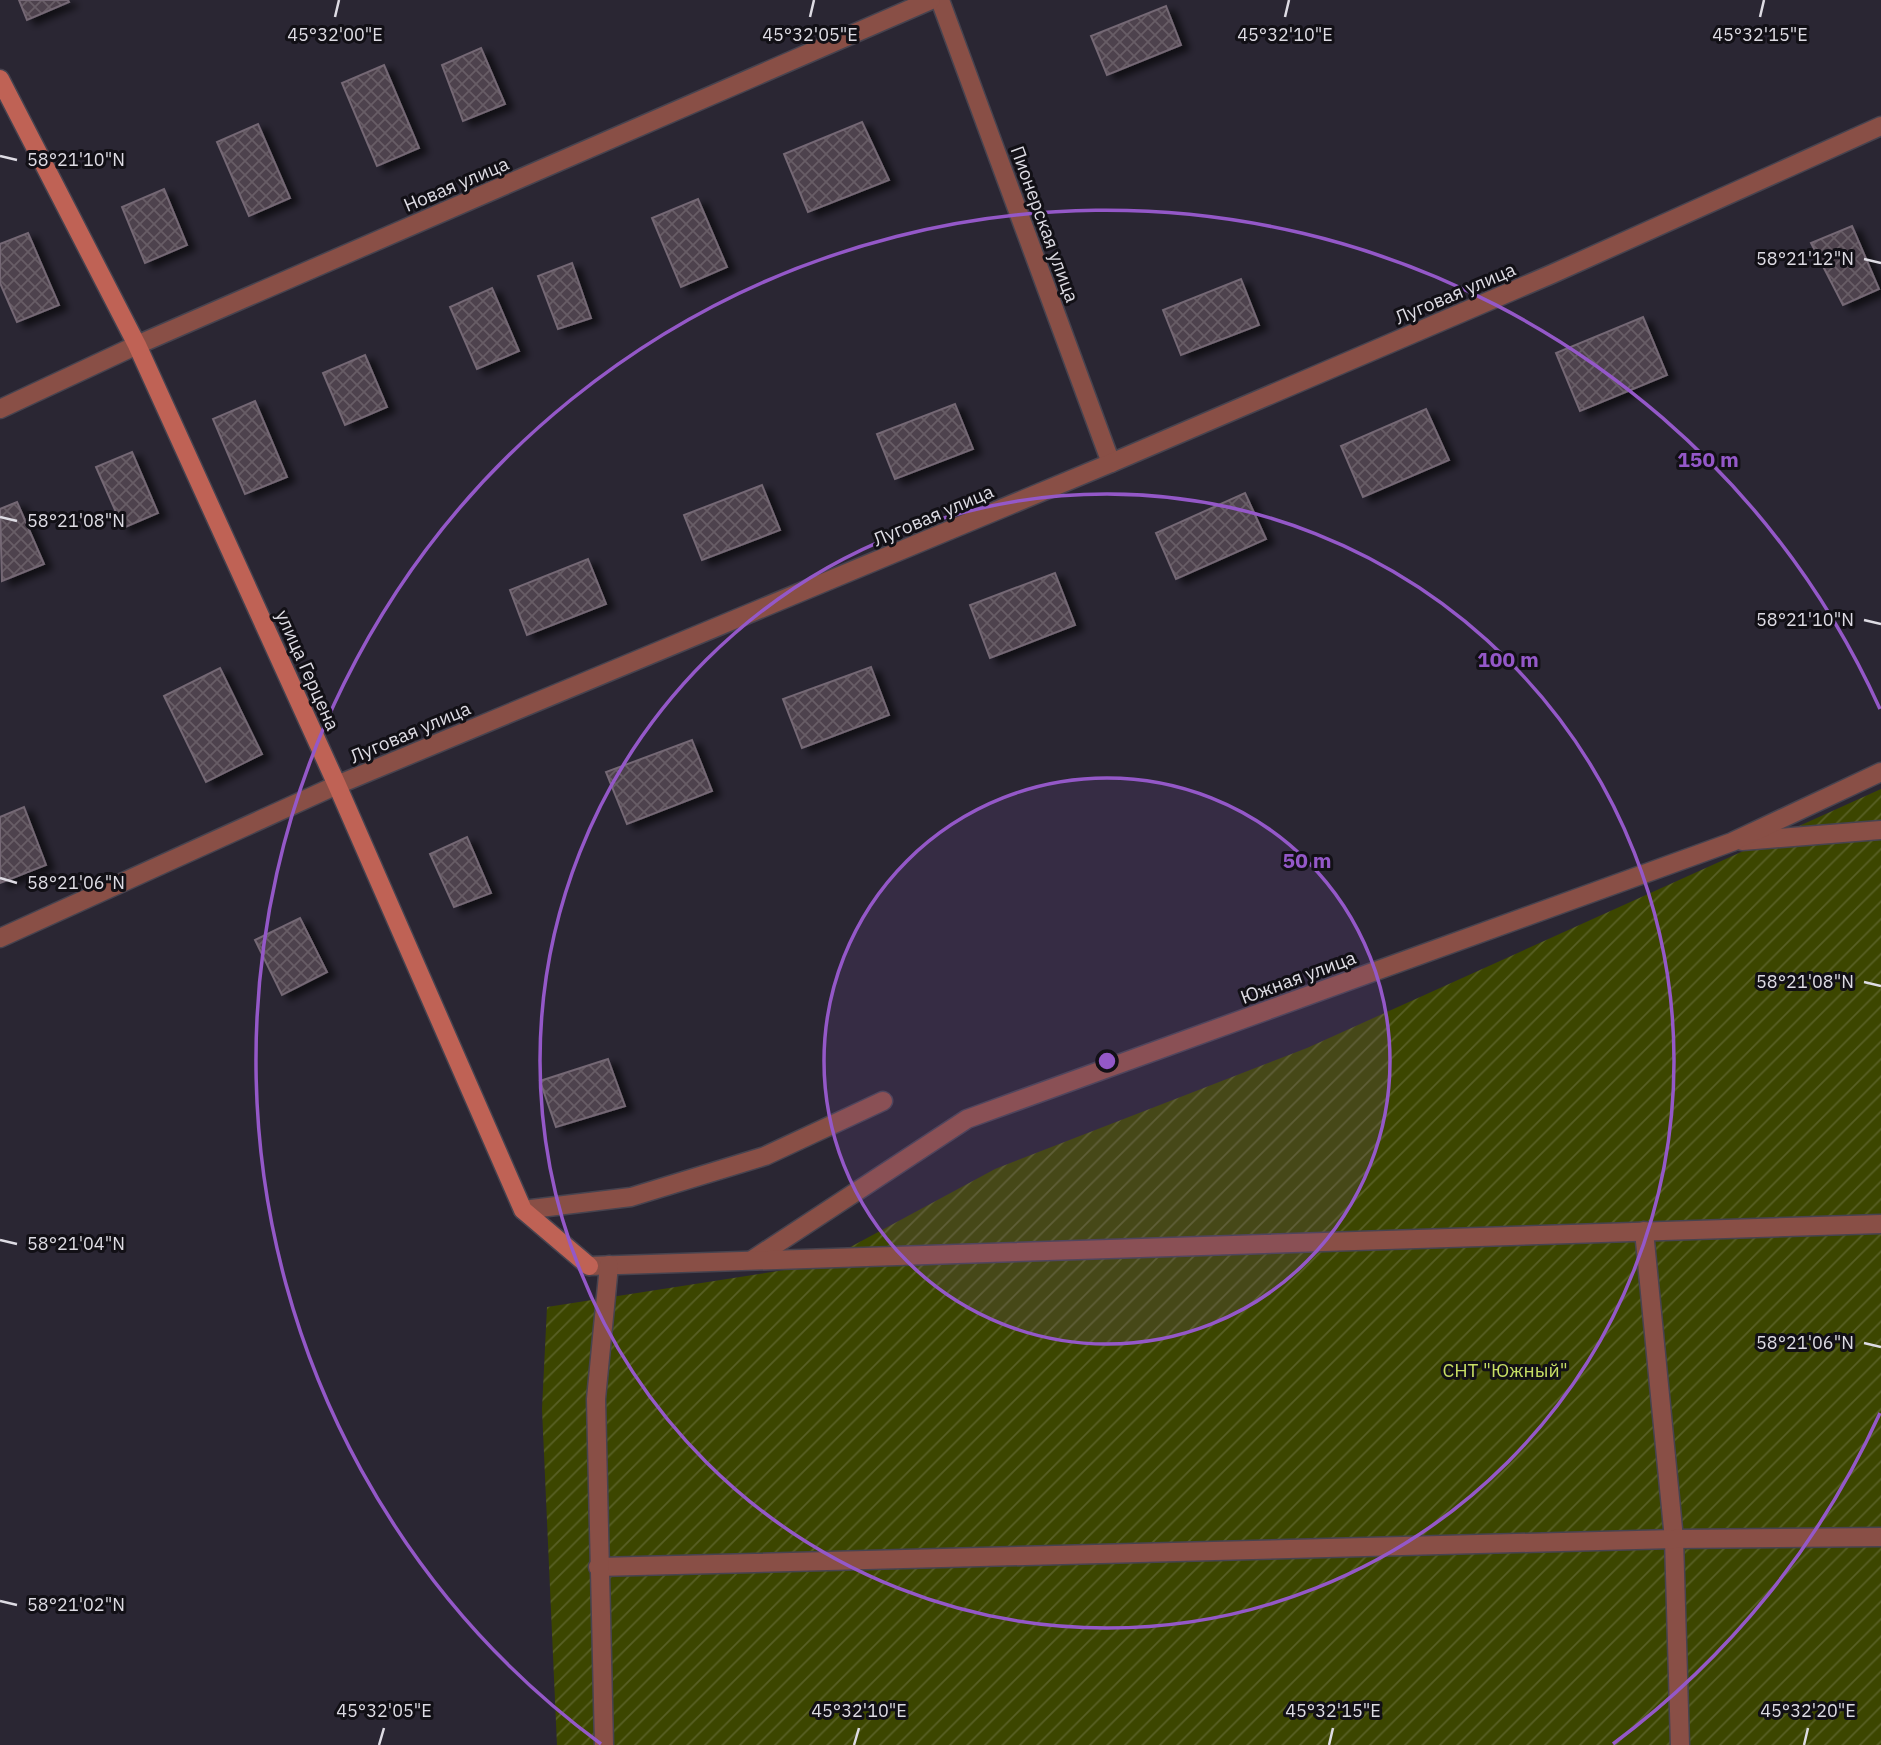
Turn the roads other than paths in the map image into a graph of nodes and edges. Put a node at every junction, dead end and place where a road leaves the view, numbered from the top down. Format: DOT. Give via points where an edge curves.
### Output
graph roads {
  1 [pos="931,0"];
  2 [pos="940,0"];
  3 [pos="0,79"];
  4 [pos="1881,125"];
  5 [pos="137,345"];
  6 [pos="0,409"];
  7 [pos="1111,463"];
  8 [pos="1881,772"];
  9 [pos="337,785"];
  10 [pos="1881,830"];
  11 [pos="1731,842"];
  12 [pos="0,938"];
  13 [pos="883,1101"];
  14 [pos="523,1210"];
  15 [pos="1881,1224"];
  16 [pos="1644,1231"];
  17 [pos="751,1260"];
  18 [pos="609,1265"];
  19 [pos="1881,1537"];
  20 [pos="1674,1539"];
  21 [pos="598,1567"];
  22 [pos="604,1745"];
  23 [pos="1680,1745"];
  1 -- 5 [label="street, Новая улица"];
  2 -- 7 [label="street, Пионерская улица"];
  3 -- 5 [label="street, улица Герцена"];
  4 -- 7 [label="street, Луговая улица" via="1552,274"];
  5 -- 6 [label="street, Новая улица"];
  5 -- 9 [label="street, улица Герцена"];
  7 -- 9 [label="street, Луговая улица"];
  8 -- 11 [label="street, Южная улица"];
  9 -- 12 [label="street, Луговая улица"];
  9 -- 14 [label="street, улица Герцена"];
  10 -- 11 [label="street"];
  11 -- 17 [label="street, Южная улица" via="967,1119"];
  13 -- 14 [label="street" via="765,1156 631,1198"];
  14 -- 18 [label="street, улица Герцена" via="589,1266"];
  15 -- 16 [label="street"];
  16 -- 17 [label="street"];
  16 -- 20 [label="street"];
  17 -- 18 [label="street"];
  18 -- 21 [label="street" via="596,1399"];
  19 -- 20 [label="street"];
  20 -- 21 [label="street"];
  20 -- 23 [label="street"];
  21 -- 22 [label="street"];
}
